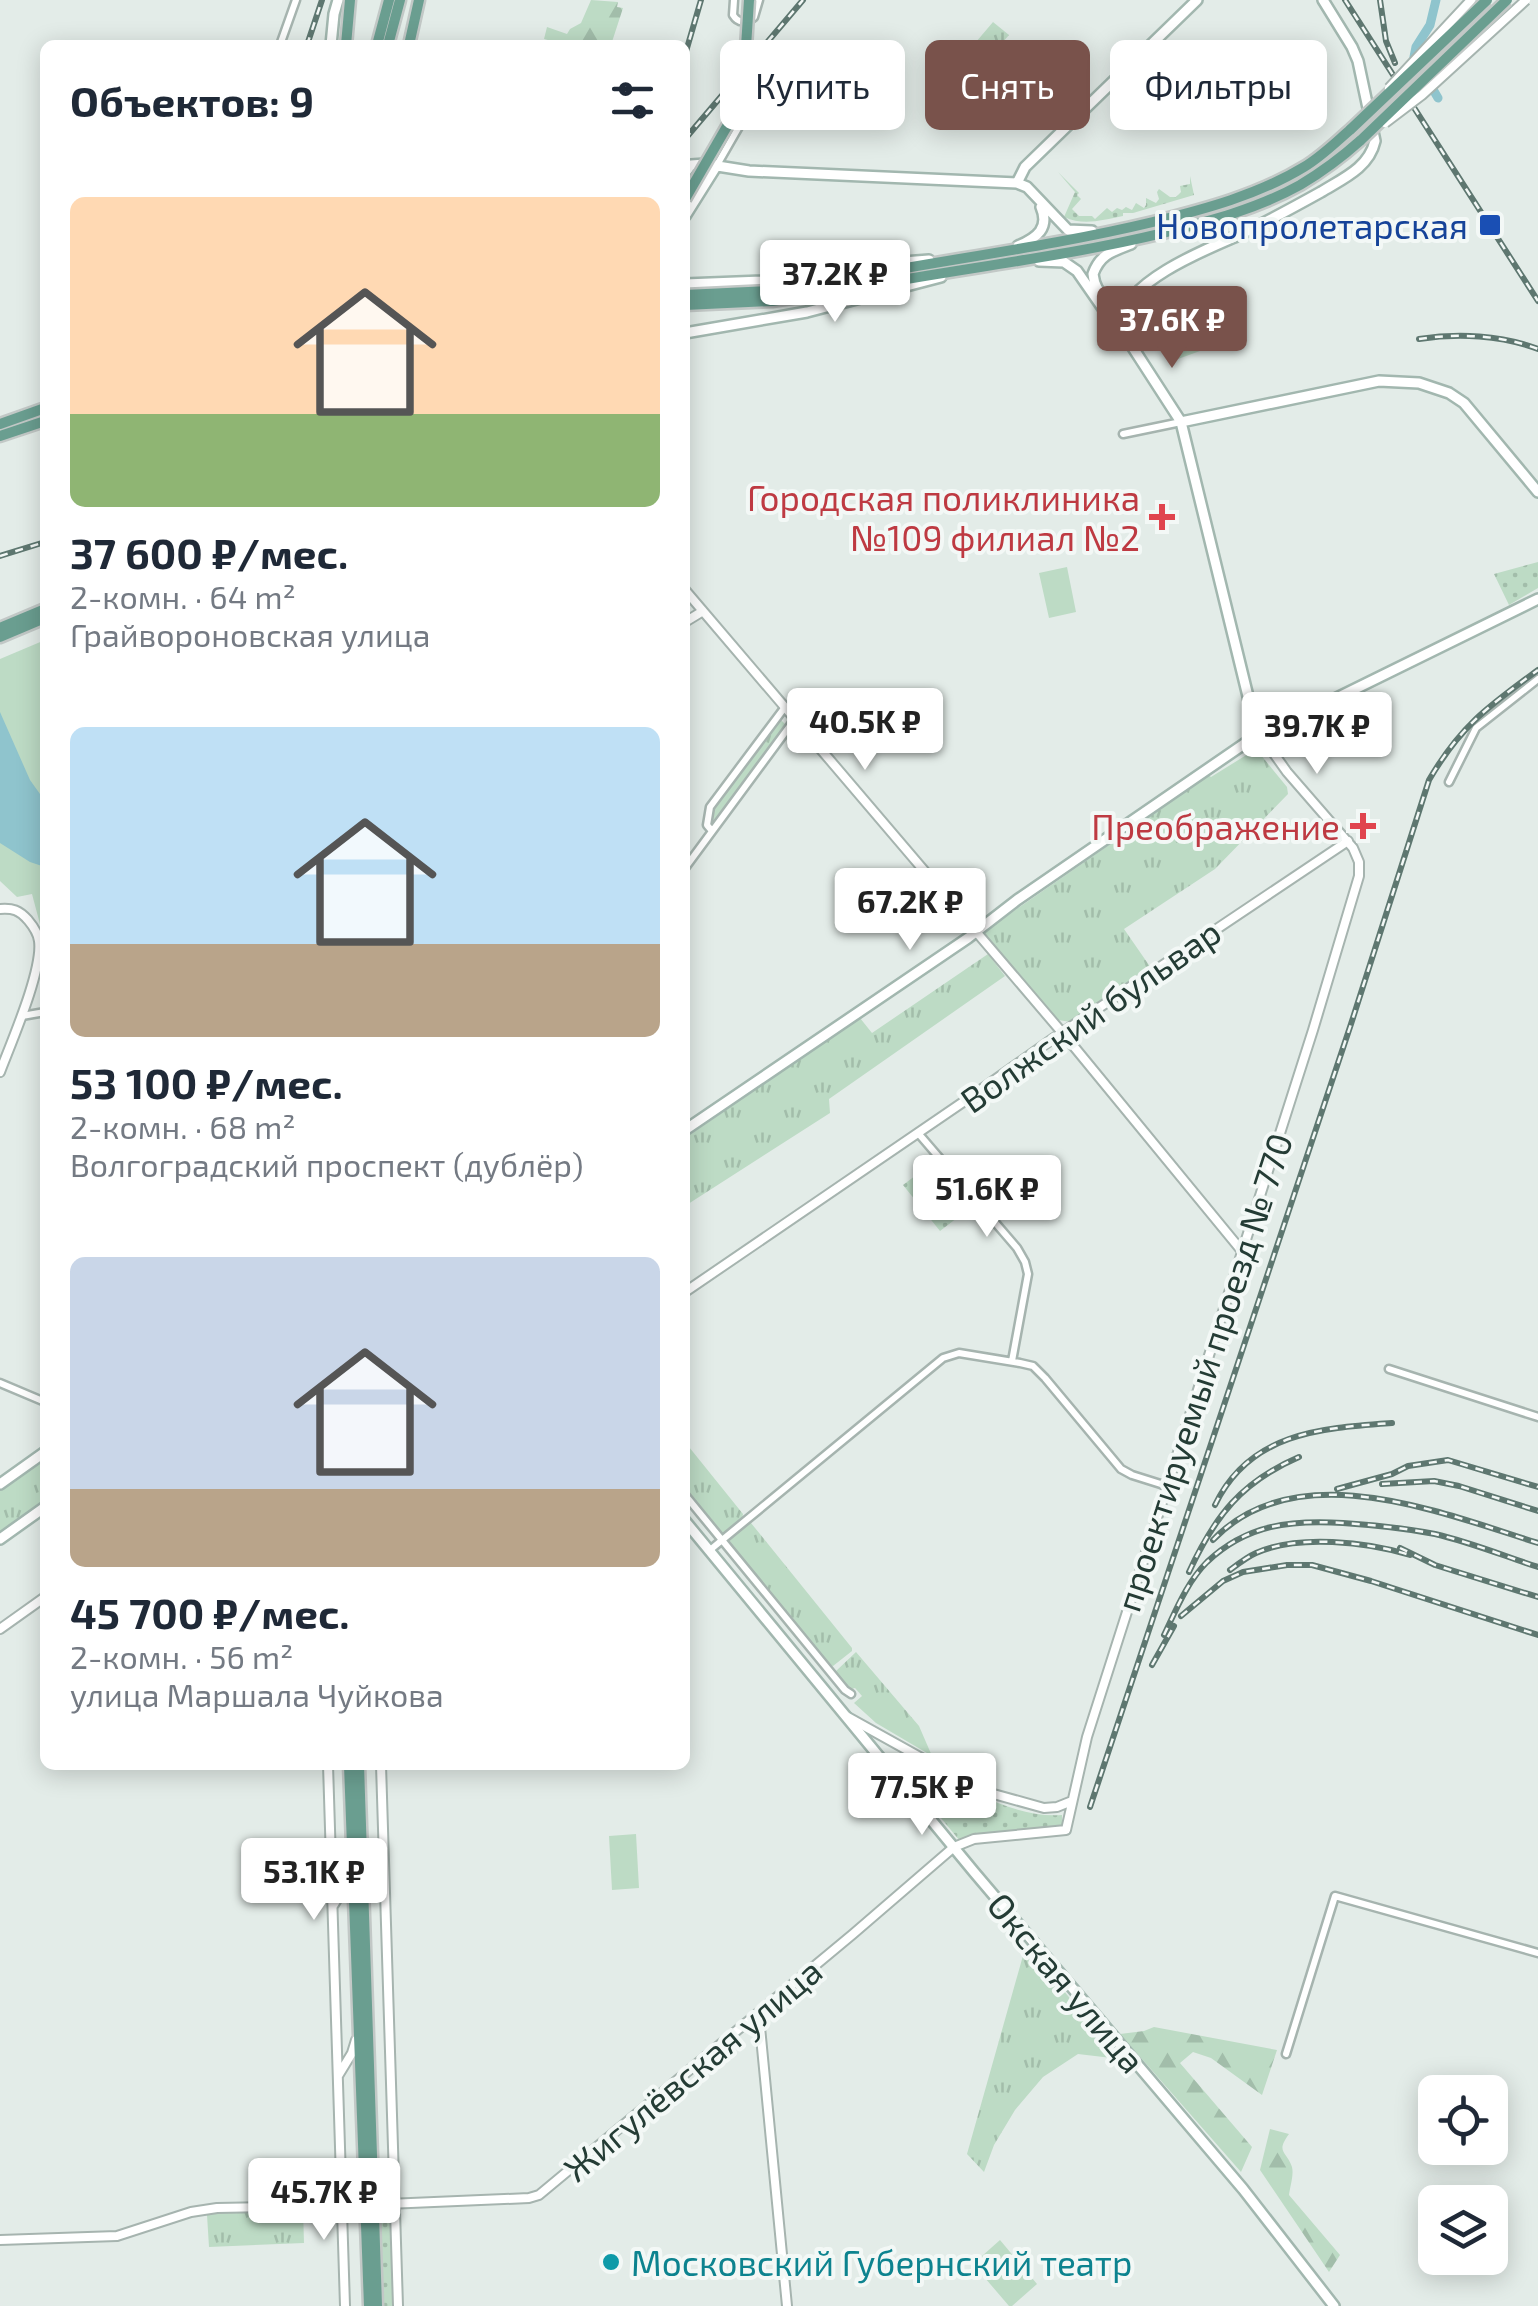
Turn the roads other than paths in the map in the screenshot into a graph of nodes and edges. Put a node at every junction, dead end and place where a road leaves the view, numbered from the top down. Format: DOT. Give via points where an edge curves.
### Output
graph roads {
  1 [pos="296,0"];
  2 [pos="346,0"];
  3 [pos="387,0"];
  4 [pos="400,0"];
  5 [pos="419,0"];
  6 [pos="734,0"];
  7 [pos="749,0"];
  8 [pos="759,0"];
  9 [pos="1197,0"];
  10 [pos="1323,0"];
  11 [pos="1471,0"];
  12 [pos="1487,0"];
  13 [pos="1507,0"];
  14 [pos="1526,0"];
  15 [pos="282,40"];
  16 [pos="331,40"];
  17 [pos="346,40"];
  18 [pos="378,40"];
  19 [pos="389,40"];
  20 [pos="410,40"];
  21 [pos="1352,129"];
  22 [pos="737,130"];
  23 [pos="1361,140"];
  24 [pos="716,165"];
  25 [pos="690,167"];
  26 [pos="1017,184"];
  27 [pos="690,191"];
  28 [pos="1038,200"];
  29 [pos="690,208"];
  30 [pos="1130,227"];
  31 [pos="1168,232"];
  32 [pos="1007,257"];
  33 [pos="957,258"];
  34 [pos="975,266"];
  35 [pos="861,282"];
  36 [pos="690,284"];
  37 [pos="1140,290"];
  38 [pos="690,295"];
  39 [pos="690,306"];
  40 [pos="690,331"];
  41 [pos="1128,340"];
  42 [pos="40,410"];
  43 [pos="40,421"];
  44 [pos="1182,422"];
  45 [pos="0,424"];
  46 [pos="1123,434"];
  47 [pos="0,435"];
  48 [pos="1538,492"];
  49 [pos="690,596"];
  50 [pos="1538,598"];
  51 [pos="40,611"];
  52 [pos="703,612"];
  53 [pos="690,619"];
  54 [pos="40,620"];
  55 [pos="0,628"];
  56 [pos="0,637"];
  57 [pos="1538,680"];
  58 [pos="785,708"];
  59 [pos="795,719"];
  60 [pos="1260,734"];
  61 [pos="1449,782"];
  62 [pos="712,831"];
  63 [pos="1348,841"];
  64 [pos="690,861"];
  65 [pos="0,909"];
  66 [pos="976,932"];
  67 [pos="40,1013"];
  68 [pos="21,1016"];
  69 [pos="1062,1033"];
  70 [pos="0,1072"];
  71 [pos="690,1127"];
  72 [pos="918,1133"];
  73 [pos="1242,1250"];
  74 [pos="690,1289"];
  75 [pos="1012,1361"];
  76 [pos="1390,1369"];
  77 [pos="0,1384"];
  78 [pos="40,1400"];
  79 [pos="1538,1417"];
  80 [pos="40,1456"];
  81 [pos="0,1484"];
  82 [pos="1166,1486"];
  83 [pos="690,1501"];
  84 [pos="40,1511"];
  85 [pos="690,1527"];
  86 [pos="0,1539"];
  87 [pos="722,1540"];
  88 [pos="710,1550"];
  89 [pos="40,1601"];
  90 [pos="776,1605"];
  91 [pos="773,1628"];
  92 [pos="0,1629"];
  93 [pos="851,1694"];
  94 [pos="846,1716"];
  95 [pos="328,1770"];
  96 [pos="349,1770"];
  97 [pos="360,1770"];
  98 [pos="381,1770"];
  99 [pos="1072,1800"];
  100 [pos="954,1847"];
  101 [pos="353,1871"];
  102 [pos="332,1907"];
  103 [pos="1538,1953"];
  104 [pos="765,2008"];
  105 [pos="358,2031"];
  106 [pos="734,2034"];
  107 [pos="761,2038"];
  108 [pos="1286,2054"];
  109 [pos="337,2080"];
  110 [pos="395,2204"];
  111 [pos="369,2205"];
  112 [pos="342,2206"];
  113 [pos="0,2240"];
  114 [pos="345,2306"];
  115 [pos="368,2306"];
  116 [pos="377,2306"];
  117 [pos="398,2306"];
  118 [pos="787,2306"];
  119 [pos="1334,2306"];
  1 -- 15 [label="street"];
  2 -- 16 [label="main road" via="334,14"];
  2 -- 17 [label="main road"];
  3 -- 18 [label="main road"];
  4 -- 19 [label="main road"];
  5 -- 20 [label="main road"];
  6 -- 8 [label="street" via="732,13 742,22 754,18"];
  7 -- 27 [label="main road, bridge" via="738,108"];
  9 -- 26 [label="main road" via="1025,168"];
  10 -- 37 [label="main road" via="1358,61 1372,152 1330,186 1183,260"];
  11 -- 21 [label="street, bridge"];
  12 -- 21 [label="main road, bridge"];
  13 -- 23 [label="main road, bridge"];
  14 -- 23 [label="street, bridge" via="1422,96"];
  21 -- 30 [label="main road" via="1305,166 1264,187"];
  22 -- 24 [label="street"];
  23 -- 31 [label="main road" via="1274,198"];
  24 -- 25 [label="main road"];
  24 -- 26 [label="main road"];
  24 -- 29 [label="main road"];
  26 -- 28 [label="main road"];
  28 -- 30 [label="main road" via="1074,232"];
  28 -- 32 [label="main road" via="1043,229"];
  30 -- 32 [label="main road"];
  31 -- 32 [label="main road" via="1092,249"];
  31 -- 37 [label="main road" via="1105,254 1096,266 1096,286 1108,299"];
  32 -- 33 [label="main road"];
  32 -- 34 [label="main road"];
  32 -- 41 [label="main road" via="1070,265"];
  33 -- 35 [label="main road"];
  33 -- 36 [label="main road"];
  34 -- 35 [label="main road"];
  34 -- 40 [label="main road" via="807,312"];
  35 -- 38 [label="main road, bridge"];
  35 -- 39 [label="main road, bridge" via="772,301"];
  37 -- 41 [label="main road" via="1124,311"];
  41 -- 44 [label="main road"];
  42 -- 45 [label="main road"];
  43 -- 47 [label="main road"];
  44 -- 46 [label="street"];
  44 -- 48 [label="main road" via="1379,381 1419,383 1464,403"];
  44 -- 60 [label="main road"];
  49 -- 52 [label="street"];
  50 -- 60 [label="main road"];
  51 -- 55 [label="main road"];
  52 -- 53 [label="street"];
  52 -- 58 [label="street"];
  54 -- 56 [label="main road"];
  57 -- 61 [label="street" via="1476,728"];
  58 -- 59 [label="street"];
  58 -- 62 [label="street" via="710,807"];
  59 -- 62 [label="street"];
  59 -- 66 [label="street"];
  60 -- 63 [label="street"];
  60 -- 66 [label="main road"];
  62 -- 64 [label="street"];
  63 -- 69 [label="street, Волжский бульвар"];
  63 -- 73 [label="street, проектируемый проезд № 770" via="1359,862 1355,893"];
  65 -- 68 [label="street" via="20,912 39,940"];
  66 -- 69 [label="street"];
  66 -- 71 [label="main road"];
  67 -- 68 [label="street"];
  68 -- 70 [label="street"];
  69 -- 72 [label="street, Волжский бульвар"];
  69 -- 73 [label="street"];
  72 -- 74 [label="street, Волжский бульвар"];
  72 -- 75 [label="street" via="1025,1262"];
  73 -- 82 [label="street, проектируемый проезд № 770"];
  75 -- 82 [label="street" via="1040,1372 1122,1469"];
  75 -- 87 [label="street" via="946,1356"];
  76 -- 79 [label="street"];
  77 -- 78 [label="street"];
  80 -- 81 [label="main road"];
  82 -- 99 [label="street, проектируемый проезд № 770"];
  83 -- 87 [label="street"];
  84 -- 86 [label="main road"];
  85 -- 88 [label="main road, Окская улица"];
  87 -- 88 [label="street"];
  87 -- 90 [label="street"];
  88 -- 91 [label="main road, Окская улица"];
  89 -- 92 [label="street"];
  90 -- 91 [label="street"];
  90 -- 93 [label="street"];
  91 -- 94 [label="main road, Окская улица"];
  94 -- 99 [label="street" via="990,1793 1044,1808"];
  94 -- 100 [label="main road, Окская улица"];
  95 -- 102 [label="street"];
  96 -- 101 [label="main road"];
  97 -- 111 [label="main road"];
  98 -- 110 [label="street"];
  99 -- 100 [label="street" via="1066,1830"];
  100 -- 104 [label="street, Жигулёвская улица"];
  100 -- 119 [label="main road, Окская улица"];
  101 -- 102 [label="street"];
  101 -- 105 [label="main road"];
  102 -- 109 [label="street"];
  103 -- 108 [label="street" via="1335,1896"];
  104 -- 106 [label="street, Жигулёвская улица"];
  104 -- 107 [label="street"];
  105 -- 109 [label="street"];
  105 -- 111 [label="main road"];
  106 -- 107 [label="street" via="750,2027"];
  106 -- 110 [label="street, Жигулёвская улица" via="539,2195"];
  107 -- 118 [label="street"];
  109 -- 112 [label="street"];
  110 -- 111 [label="street, Жигулёвская улица"];
  110 -- 117 [label="street"];
  111 -- 112 [label="street, Жигулёвская улица"];
  111 -- 115 [label="main road"];
  111 -- 116 [label="main road"];
  112 -- 113 [label="street, Жигулёвская улица" via="217,2208 117,2236"];
  112 -- 114 [label="street"];
}
